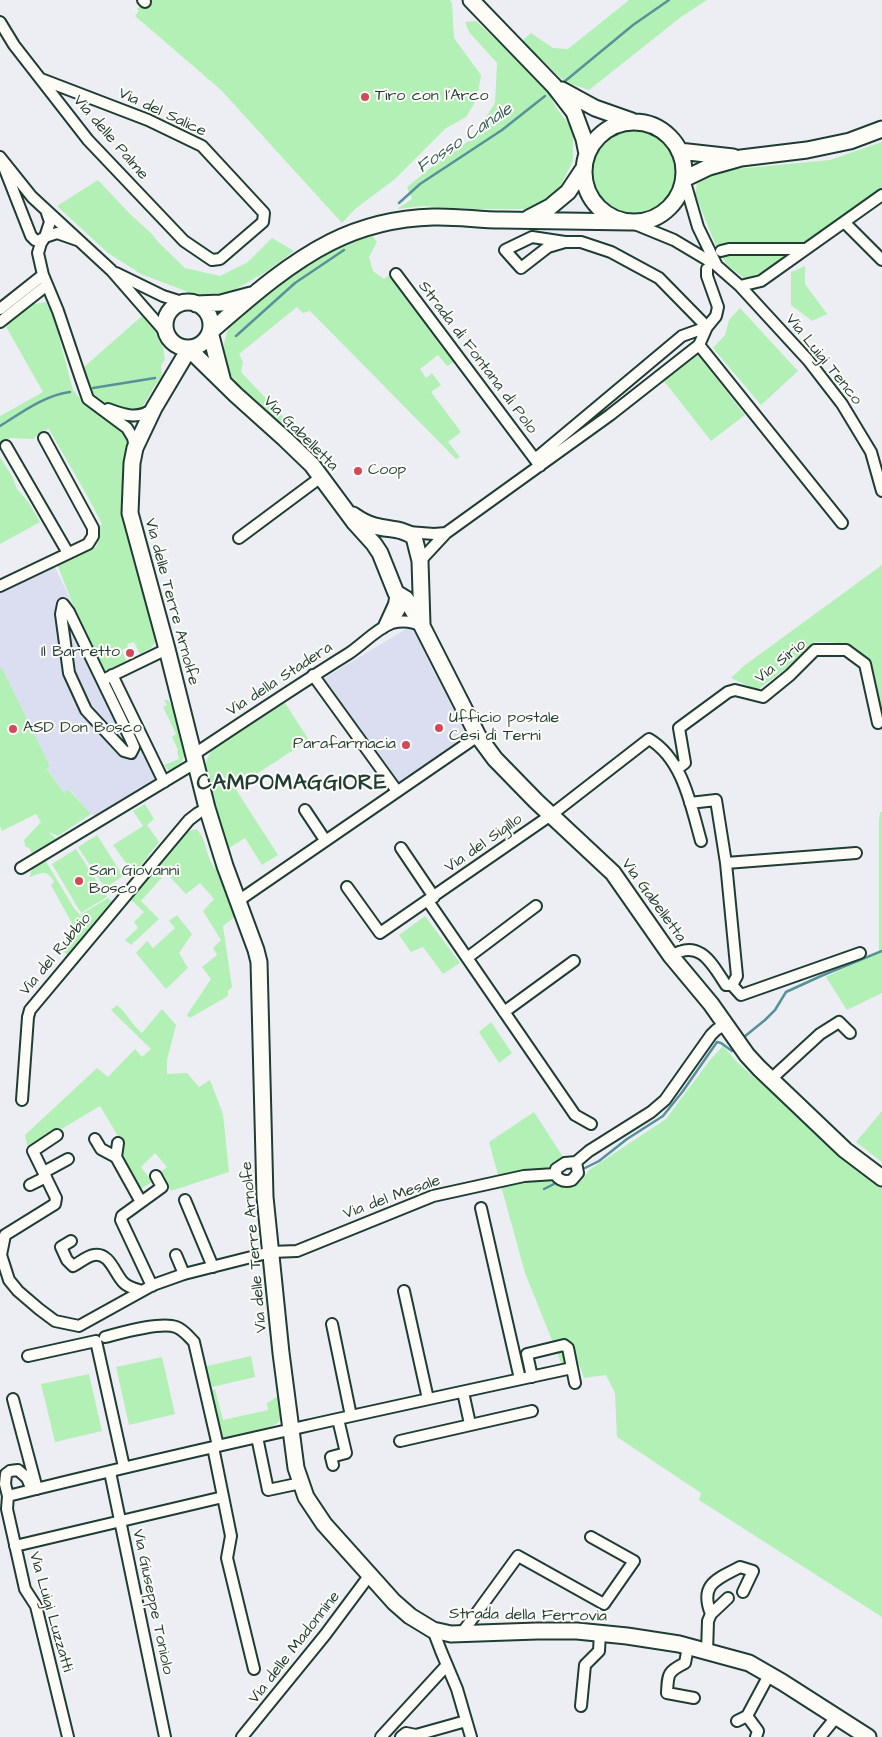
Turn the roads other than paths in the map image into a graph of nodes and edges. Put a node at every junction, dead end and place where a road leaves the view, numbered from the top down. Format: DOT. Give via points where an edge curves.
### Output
graph roads {
  1 [pos="471,0"];
  2 [pos="0,22"];
  3 [pos="41,79"];
  4 [pos="554,86"];
  5 [pos="634,122"];
  6 [pos="882,129"];
  7 [pos="679,151"];
  8 [pos="0,157"];
  9 [pos="742,158"];
  10 [pos="585,161"];
  11 [pos="684,179"];
  12 [pos="882,195"];
  13 [pos="46,212"];
  14 [pos="526,220"];
  15 [pos="630,222"];
  16 [pos="844,222"];
  17 [pos="46,238"];
  18 [pos="77,240"];
  19 [pos="565,242"];
  20 [pos="804,249"];
  21 [pos="720,251"];
  22 [pos="212,260"];
  23 [pos="882,260"];
  24 [pos="716,265"];
  25 [pos="111,270"];
  26 [pos="707,270"];
  27 [pos="396,274"];
  28 [pos="45,280"];
  29 [pos="740,286"];
  30 [pos="254,294"];
  31 [pos="191,303"];
  32 [pos="0,309"];
  33 [pos="224,320"];
  34 [pos="0,322"];
  35 [pos="707,327"];
  36 [pos="210,332"];
  37 [pos="167,336"];
  38 [pos="699,344"];
  39 [pos="189,349"];
  40 [pos="215,354"];
  41 [pos="170,379"];
  42 [pos="219,379"];
  43 [pos="97,406"];
  44 [pos="154,408"];
  45 [pos="44,438"];
  46 [pos="6,446"];
  47 [pos="135,448"];
  48 [pos="537,462"];
  49 [pos="321,477"];
  50 [pos="882,491"];
  51 [pos="348,512"];
  52 [pos="842,523"];
  53 [pos="401,531"];
  54 [pos="446,533"];
  55 [pos="239,538"];
  56 [pos="68,553"];
  57 [pos="380,553"];
  58 [pos="420,561"];
  59 [pos="0,586"];
  60 [pos="421,591"];
  61 [pos="401,596"];
  62 [pos="388,626"];
  63 [pos="422,626"];
  64 [pos="167,649"];
  65 [pos="112,675"];
  66 [pos="313,675"];
  67 [pos="101,680"];
  68 [pos="878,723"];
  69 [pos="478,736"];
  70 [pos="194,759"];
  71 [pos="677,769"];
  72 [pos="164,782"];
  73 [pos="397,791"];
  74 [pos="690,803"];
  75 [pos="207,808"];
  76 [pos="305,810"];
  77 [pos="551,815"];
  78 [pos="325,840"];
  79 [pos="701,841"];
  80 [pos="401,848"];
  81 [pos="856,853"];
  82 [pos="726,863"];
  83 [pos="21,868"];
  84 [pos="347,887"];
  85 [pos="431,899"];
  86 [pos="238,901"];
  87 [pos="536,906"];
  88 [pos="860,953"];
  89 [pos="671,956"];
  90 [pos="467,958"];
  91 [pos="574,961"];
  92 [pos="732,985"];
  93 [pos="504,1012"];
  94 [pos="725,1024"];
  95 [pos="850,1033"];
  96 [pos="770,1080"];
  97 [pos="22,1100"];
  98 [pos="591,1124"];
  99 [pos="58,1135"];
  100 [pos="95,1139"];
  101 [pos="118,1143"];
  102 [pos="116,1157"];
  103 [pos="68,1159"];
  104 [pos="576,1162"];
  105 [pos="555,1174"];
  106 [pos="45,1175"];
  107 [pos="156,1176"];
  108 [pos="882,1178"];
  109 [pos="30,1185"];
  110 [pos="185,1200"];
  111 [pos="141,1202"];
  112 [pos="481,1208"];
  113 [pos="129,1228"];
  114 [pos="71,1241"];
  115 [pos="271,1252"];
  116 [pos="176,1254"];
  117 [pos="213,1267"];
  118 [pos="184,1274"];
  119 [pos="150,1287"];
  120 [pos="404,1292"];
  121 [pos="332,1324"];
  122 [pos="105,1337"];
  123 [pos="28,1356"];
  124 [pos="572,1368"];
  125 [pos="532,1377"];
  126 [pos="520,1379"];
  127 [pos="575,1384"];
  128 [pos="463,1392"];
  129 [pos="13,1399"];
  130 [pos="428,1399"];
  131 [pos="532,1411"];
  132 [pos="351,1416"];
  133 [pos="338,1419"];
  134 [pos="470,1424"];
  135 [pos="290,1429"];
  136 [pos="257,1437"];
  137 [pos="400,1442"];
  138 [pos="216,1447"];
  139 [pos="333,1465"];
  140 [pos="124,1467"];
  141 [pos="110,1472"];
  142 [pos="301,1483"];
  143 [pos="35,1490"];
  144 [pos="8,1496"];
  145 [pos="223,1497"];
  146 [pos="120,1521"];
  147 [pos="591,1537"];
  148 [pos="15,1546"];
  149 [pos="369,1576"];
  150 [pos="743,1592"];
  151 [pos="728,1598"];
  152 [pos="711,1614"];
  153 [pos="434,1630"];
  154 [pos="600,1633"];
  155 [pos="457,1634"];
  156 [pos="688,1647"];
  157 [pos="440,1651"];
  158 [pos="707,1652"];
  159 [pos="446,1665"];
  160 [pos="254,1669"];
  161 [pos="769,1674"];
  162 [pos="694,1698"];
  163 [pos="581,1706"];
  164 [pos="747,1716"];
  165 [pos="837,1716"];
  166 [pos="466,1721"];
  167 [pos="737,1721"];
  168 [pos="68,1737"];
  169 [pos="165,1737"];
  170 [pos="242,1737"];
  171 [pos="381,1737"];
  172 [pos="401,1737"];
  173 [pos="470,1737"];
  174 [pos="756,1737"];
  175 [pos="820,1737"];
  176 [pos="868,1737"];
  1 -- 4 [label="street"];
  2 -- 3 [label="street, Via delle Palme"];
  3 -- 22 [label="street, Via delle Palme" via="88,140 184,241"];
  3 -- 22 [label="street, Via del Salice" via="148,120 202,146 264,213 263,222 220,259"];
  4 -- 5 [label="street" via="595,108"];
  4 -- 10 [label="street" via="574,112 584,139"];
  5 -- 7 [label="street" via="661,130"];
  5 -- 10 [label="street" via="619,124 605,131 594,141"];
  6 -- 9 [label="street" via="816,149"];
  7 -- 9 [label="street"];
  7 -- 11 [label="street"];
  8 -- 13 [label="street"];
  8 -- 17 [label="street" via="31,236 38,241"];
  9 -- 11 [label="street"];
  10 -- 14 [label="street" via="568,192 550,208"];
  10 -- 15 [label="street" via="585,184 591,198 614,219"];
  11 -- 15 [label="street" via="680,194 659,216"];
  11 -- 24 [label="street, Via Luigi Tenco" via="698,227"];
  12 -- 16 [label="street"];
  13 -- 17 [label="street" via="50,222"];
  13 -- 18 [label="street"];
  14 -- 15 [label="street"];
  14 -- 30 [label="street" via="435,216 385,222 314,251"];
  15 -- 24 [label="street, Via Luigi Tenco" via="674,240"];
  16 -- 20 [label="street"];
  16 -- 23 [label="street"];
  17 -- 18 [label="street" via="57,233"];
  17 -- 28 [label="street" via="38,253"];
  18 -- 25 [label="street"];
  19 -- 19 [label="street" via="548,247 521,268 505,250 532,237"];
  19 -- 35 [label="street" via="581,242 611,252 659,278"];
  20 -- 21 [label="street"];
  20 -- 29 [label="street" via="761,280"];
  24 -- 29 [label="street, Via Luigi Tenco"];
  25 -- 31 [label="street" via="163,296"];
  25 -- 37 [label="street"];
  26 -- 35 [label="street, Strada di Fontana di Polo" via="718,307 716,316"];
  27 -- 48 [label="street, Strada di Fontana di Polo"];
  28 -- 32 [label="street"];
  28 -- 34 [label="street"];
  28 -- 43 [label="street" via="88,399"];
  29 -- 50 [label="street, Via Luigi Tenco" via="808,360 842,404 871,452"];
  30 -- 31 [label="street" via="221,303"];
  30 -- 33 [label="street"];
  31 -- 36 [label="street" via="204,309 209,316"];
  31 -- 37 [label="street" via="177,305 170,310 164,325"];
  33 -- 36 [label="street"];
  33 -- 40 [label="street" via="217,335"];
  35 -- 38 [label="street, Strada di Fontana di Polo"];
  35 -- 48 [label="street, Strada di Fontana di Polo" via="682,336"];
  36 -- 39 [label="street" via="202,344"];
  36 -- 40 [label="street"];
  37 -- 39 [label="street" via="178,346"];
  37 -- 41 [label="street, Via delle Terre Arnolfe" via="172,360"];
  38 -- 48 [label="street, Strada di Fontana di Polo" via="610,415"];
  38 -- 52 [label="street"];
  39 -- 41 [label="street, Via delle Terre Arnolfe"];
  39 -- 42 [label="street, Via Gabelletta"];
  40 -- 42 [label="street"];
  41 -- 42 [label="street" via="187,367 199,368"];
  41 -- 44 [label="street, Via delle Terre Arnolfe"];
  42 -- 49 [label="street, Via Gabelletta"];
  43 -- 44 [label="street" via="133,416"];
  43 -- 47 [label="street" via="127,428"];
  44 -- 47 [label="street, Via delle Terre Arnolfe"];
  45 -- 56 [label="street" via="93,528 88,544"];
  46 -- 56 [label="street"];
  47 -- 64 [label="street, Via delle Terre Arnolfe" via="130,513"];
  48 -- 54 [label="street, Strada di Fontana di Polo"];
  49 -- 51 [label="street, Via Gabelletta"];
  49 -- 55 [label="street"];
  51 -- 53 [label="street, Via Gabelletta" via="364,522"];
  51 -- 57 [label="street, Via Gabelletta"];
  53 -- 54 [label="street"];
  53 -- 57 [label="street" via="387,534 382,540"];
  53 -- 58 [label="street, Via Gabelletta" via="414,537"];
  54 -- 58 [label="street, Strada di Fontana di Polo"];
  56 -- 59 [label="street"];
  57 -- 61 [label="street, Via Gabelletta"];
  58 -- 60 [label="street, Via Gabelletta"];
  60 -- 61 [label="street" via="417,595"];
  60 -- 63 [label="street, Via Gabelletta"];
  61 -- 62 [label="street, Via della Stadera" via="394,604"];
  61 -- 63 [label="street, Via Gabelletta"];
  62 -- 63 [label="street" via="406,621"];
  62 -- 66 [label="street, Via della Stadera"];
  63 -- 69 [label="street, Via Gabelletta"];
  64 -- 65 [label="street"];
  64 -- 70 [label="street, Via delle Terre Arnolfe"];
  65 -- 67 [label="street"];
  65 -- 72 [label="street"];
  66 -- 70 [label="street, Via della Stadera"];
  66 -- 73 [label="street"];
  67 -- 67 [label="street" via="69,612 63,604 61,611 69,673 79,695 86,710 124,752 131,753 134,747"];
  68 -- 71 [label="street, Via Sirio" via="865,664 846,650 815,650 763,697 735,690 728,692 679,728 685,764"];
  69 -- 73 [label="street"];
  69 -- 77 [label="street, Via Gabelletta" via="495,759"];
  70 -- 72 [label="street"];
  70 -- 75 [label="street, Via delle Terre Arnolfe"];
  71 -- 74 [label="street"];
  71 -- 77 [label="street" via="666,752 649,739"];
  72 -- 83 [label="street"];
  73 -- 78 [label="street"];
  74 -- 79 [label="street"];
  74 -- 82 [label="street" via="716,800"];
  75 -- 86 [label="street, Via delle Terre Arnolfe"];
  75 -- 97 [label="street, Via del Rubbio" via="190,820 30,1010"];
  76 -- 78 [label="street"];
  77 -- 85 [label="street, Via del Sigillo"];
  77 -- 89 [label="street, Via Gabelletta" via="613,873"];
  78 -- 86 [label="street"];
  80 -- 85 [label="street"];
  81 -- 82 [label="street"];
  82 -- 92 [label="street" via="737,976"];
  84 -- 85 [label="street, Via del Sigillo" via="380,933"];
  85 -- 90 [label="street"];
  86 -- 115 [label="street, Via delle Terre Arnolfe" via="259,962 265,1197"];
  87 -- 90 [label="street"];
  88 -- 92 [label="street" via="741,995"];
  89 -- 92 [label="street" via="689,950 702,954 726,985"];
  89 -- 94 [label="street, Via Gabelletta"];
  90 -- 93 [label="street"];
  91 -- 93 [label="street"];
  93 -- 98 [label="street" via="575,1115"];
  94 -- 96 [label="street, Via Gabelletta"];
  94 -- 104 [label="street, Via del Mesale" via="711,1035 665,1100"];
  95 -- 96 [label="street" via="838,1022 820,1034"];
  96 -- 108 [label="street, Via Gabelletta" via="844,1150"];
  99 -- 106 [label="street" via="33,1151"];
  100 -- 102 [label="street" via="101,1149"];
  101 -- 102 [label="street"];
  102 -- 111 [label="street"];
  103 -- 106 [label="street"];
  104 -- 105 [label="street, Via del Mesale" via="565,1163 556,1169"];
  104 -- 105 [label="street, Via del Mesale" via="578,1173 572,1180 564,1181"];
  105 -- 115 [label="street, Via del Mesale" via="524,1176 433,1196 297,1251"];
  106 -- 109 [label="street"];
  106 -- 119 [label="street, Via del Mesale" via="56,1198 55,1204 5,1235 1,1255 9,1280 18,1291 55,1321 79,1326"];
  107 -- 111 [label="street" via="162,1187"];
  110 -- 117 [label="street"];
  111 -- 119 [label="street" via="121,1220"];
  112 -- 126 [label="street"];
  113 -- 119 [label="street"];
  114 -- 119 [label="street" via="61,1247 73,1266 94,1255 103,1257 127,1286"];
  115 -- 117 [label="street, Via del Mesale"];
  115 -- 135 [label="street, Via delle Terre Arnolfe"];
  116 -- 118 [label="street"];
  117 -- 118 [label="street, Via del Mesale"];
  118 -- 119 [label="street, Via del Mesale"];
  120 -- 130 [label="street"];
  121 -- 132 [label="street"];
  122 -- 138 [label="street" via="164,1324 186,1332 194,1342"];
  123 -- 140 [label="street" via="96,1341"];
  124 -- 125 [label="street"];
  124 -- 125 [label="street" via="568,1348 564,1345 527,1354"];
  124 -- 127 [label="street"];
  125 -- 126 [label="street"];
  126 -- 128 [label="street"];
  128 -- 130 [label="street"];
  128 -- 134 [label="street"];
  129 -- 143 [label="street"];
  130 -- 132 [label="street"];
  131 -- 134 [label="street"];
  132 -- 133 [label="street"];
  133 -- 135 [label="street"];
  133 -- 139 [label="street" via="346,1453 331,1457"];
  134 -- 137 [label="street"];
  135 -- 136 [label="street"];
  135 -- 142 [label="street, Via delle Terre Arnolfe"];
  136 -- 138 [label="street"];
  136 -- 142 [label="street" via="268,1490"];
  138 -- 140 [label="street"];
  138 -- 145 [label="street"];
  140 -- 141 [label="street"];
  141 -- 143 [label="street"];
  141 -- 146 [label="street, Via Giuseppe Toniolo"];
  142 -- 149 [label="street, Via delle Terre Arnolfe" via="315,1512"];
  143 -- 144 [label="street"];
  143 -- 144 [label="street, Via Luigi Luzzatti" via="18,1470 10,1471 6,1474 5,1484"];
  144 -- 148 [label="street, Via Luigi Luzzatti" via="7,1509"];
  145 -- 146 [label="street"];
  145 -- 160 [label="street" via="231,1536 227,1558"];
  146 -- 148 [label="street"];
  146 -- 169 [label="street, Via Giuseppe Toniolo"];
  147 -- 155 [label="street" via="634,1561 604,1604 518,1556"];
  148 -- 168 [label="street, Via Luigi Luzzatti" via="26,1589 36,1606"];
  149 -- 153 [label="street, Via delle Terre Arnolfe" via="410,1616"];
  149 -- 170 [label="street, Via delle Madonnine"];
  150 -- 152 [label="street" via="753,1571 740,1567 712,1582 706,1603"];
  151 -- 152 [label="street"];
  152 -- 158 [label="street"];
  153 -- 155 [label="street, Strada della Ferrovia"];
  153 -- 157 [label="street"];
  154 -- 155 [label="street, Strada della Ferrovia"];
  154 -- 156 [label="street, Strada della Ferrovia"];
  154 -- 163 [label="street" via="599,1651 585,1665"];
  155 -- 157 [label="street"];
  156 -- 158 [label="street, Strada della Ferrovia"];
  156 -- 162 [label="street" via="685,1663 671,1670 668,1676 667,1693"];
  157 -- 159 [label="street"];
  158 -- 161 [label="street, Strada della Ferrovia" via="749,1664"];
  159 -- 166 [label="street"];
  159 -- 171 [label="street"];
  161 -- 164 [label="street"];
  161 -- 165 [label="street, Strada della Ferrovia"];
  164 -- 167 [label="street"];
  164 -- 174 [label="street" via="758,1731"];
  165 -- 175 [label="street"];
  165 -- 176 [label="street, Strada della Ferrovia"];
  166 -- 172 [label="street" via="416,1736 406,1733"];
  166 -- 173 [label="street"];
}
